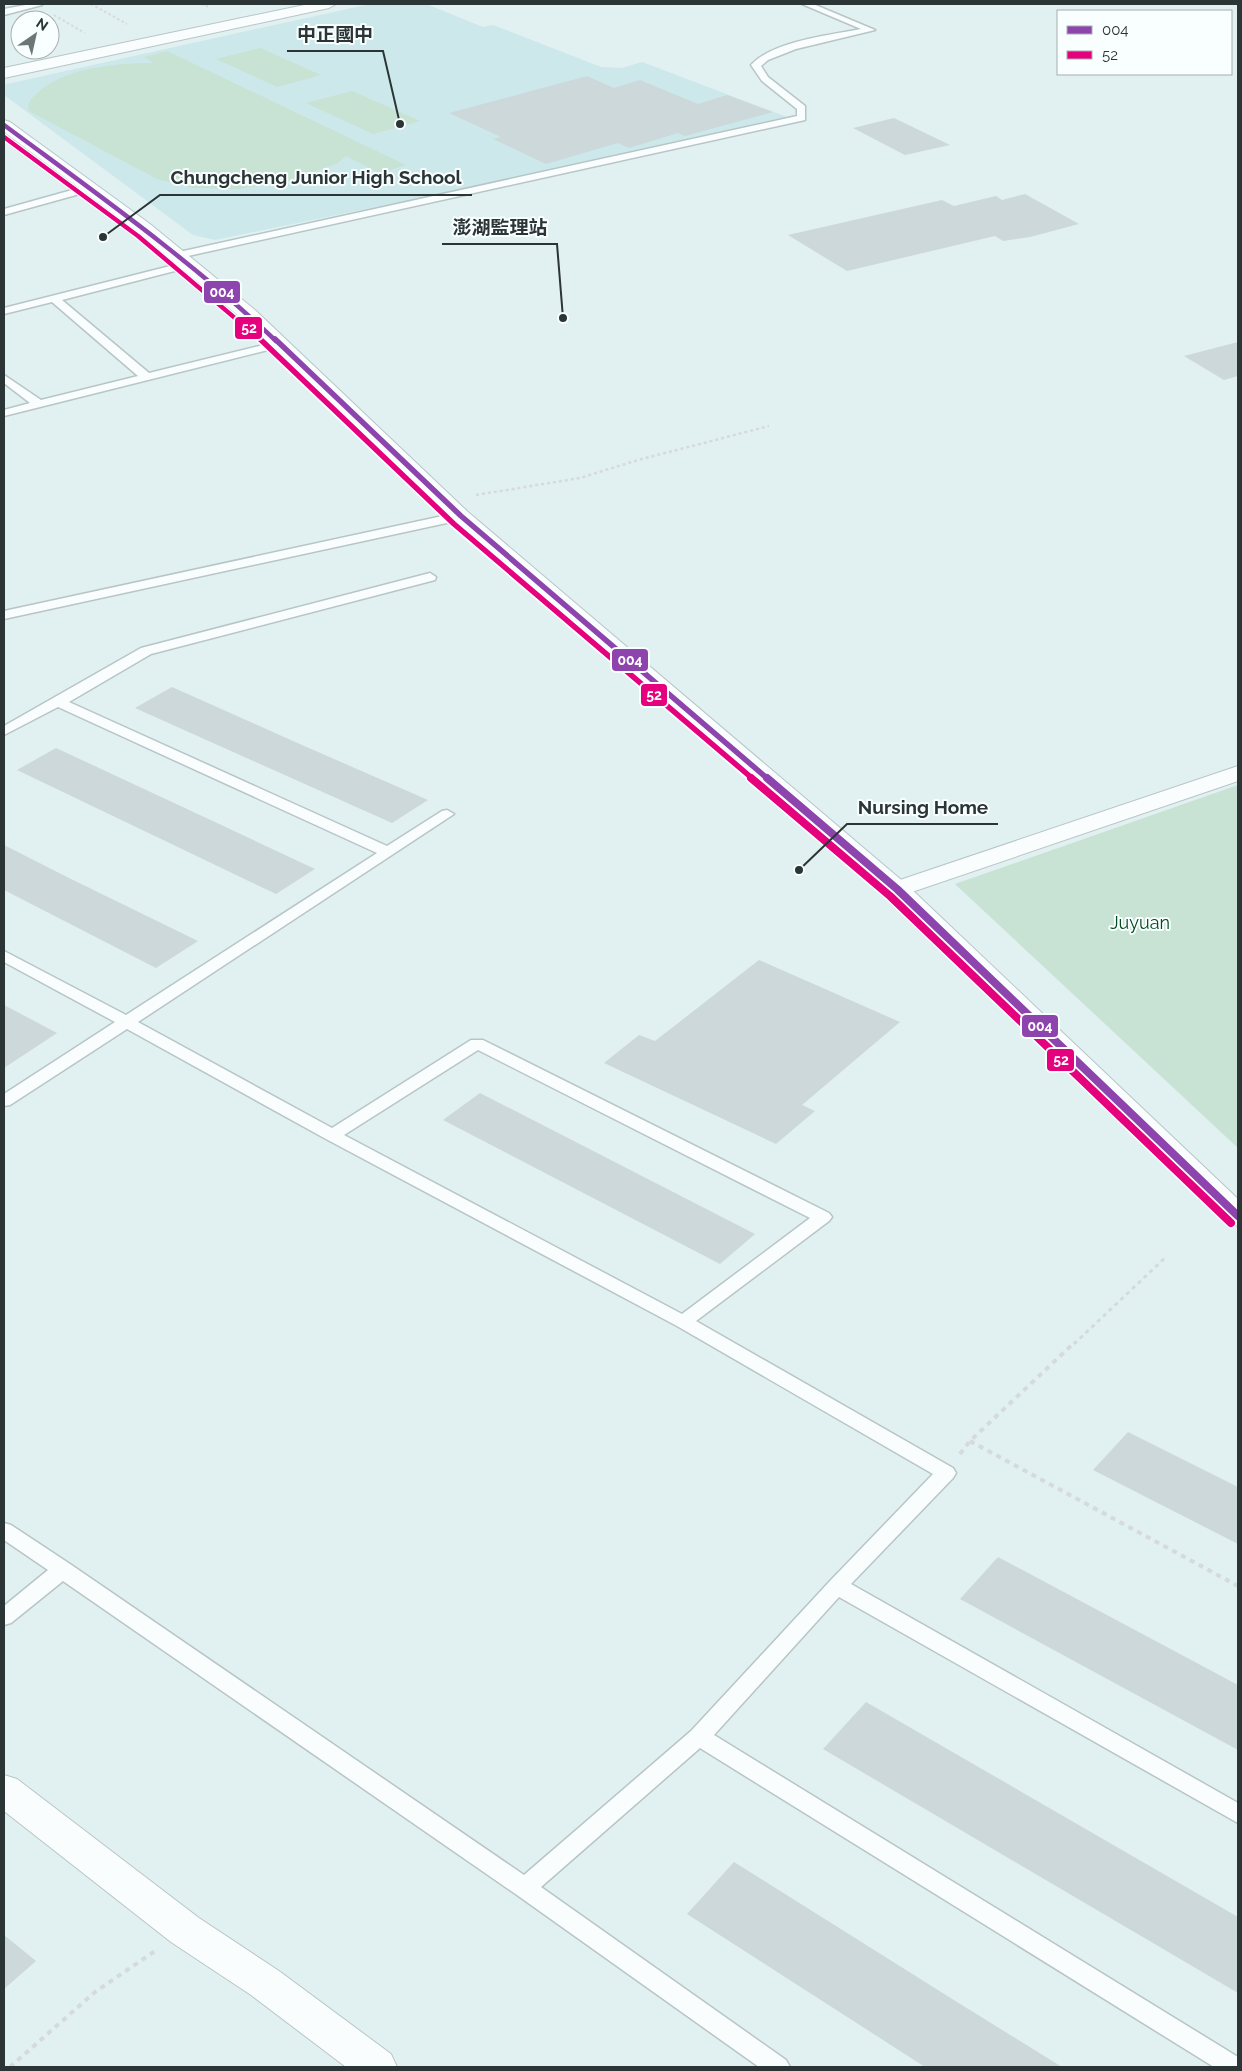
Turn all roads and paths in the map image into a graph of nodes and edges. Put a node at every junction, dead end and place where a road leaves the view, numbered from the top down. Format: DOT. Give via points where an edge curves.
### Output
graph roads {
  1 [pos="90,4"];
  2 [pos="329,4"];
  3 [pos="806,4"];
  4 [pos="38,5"];
  5 [pos="4,12"];
  6 [pos="158,41"];
  7 [pos="117,49"];
  8 [pos="4,73"];
  9 [pos="4,125"];
  10 [pos="90,188"];
  11 [pos="4,212"];
  12 [pos="184,260"];
  13 [pos="54,298"];
  14 [pos="4,310"];
  15 [pos="280,344"];
  16 [pos="146,377"];
  17 [pos="4,378"];
  18 [pos="38,404"];
  19 [pos="4,413"];
  20 [pos="769,426"];
  21 [pos="443,500"];
  22 [pos="461,516"];
  23 [pos="430,577"];
  24 [pos="4,615"];
  25 [pos="58,702"];
  26 [pos="4,731"];
  27 [pos="1238,773"];
  28 [pos="447,814"];
  29 [pos="387,852"];
  30 [pos="897,889"];
  31 [pos="4,956"];
  32 [pos="127,1022"];
  33 [pos="4,1101"];
  34 [pos="332,1135"];
  35 [pos="1238,1216"];
  36 [pos="1167,1256"];
  37 [pos="683,1322"];
  38 [pos="970,1441"];
  39 [pos="946,1473"];
  40 [pos="4,1530"];
  41 [pos="63,1569"];
  42 [pos="837,1586"];
  43 [pos="1238,1586"];
  44 [pos="4,1617"];
  45 [pos="699,1737"];
  46 [pos="4,1790"];
  47 [pos="1238,1814"];
  48 [pos="525,1888"];
  49 [pos="185,1930"];
  50 [pos="10,2067"];
  51 [pos="377,2067"];
  52 [pos="778,2067"];
  53 [pos="1234,2067"];
  1 -- 6 [label="path"];
  2 -- 6 [label="main road"];
  3 -- 12 [label="lane" via="871,30 786,49 763,57 756,65 765,78 802,108 802,118"];
  4 -- 5 [label="lane"];
  4 -- 7 [label="path"];
  6 -- 7 [label="main road"];
  7 -- 8 [label="main road"];
  9 -- 10 [label="main road"];
  10 -- 11 [label="lane"];
  10 -- 12 [label="main road"];
  12 -- 13 [label="lane"];
  12 -- 15 [label="main road"];
  13 -- 14 [label="lane"];
  13 -- 16 [label="lane"];
  15 -- 16 [label="lane"];
  15 -- 21 [label="main road"];
  16 -- 18 [label="lane"];
  17 -- 18 [label="lane"];
  18 -- 19 [label="lane"];
  20 -- 21 [label="path" via="580,478"];
  21 -- 22 [label="main road"];
  22 -- 24 [label="lane"];
  22 -- 30 [label="main road"];
  23 -- 25 [label="lane" via="146,651"];
  25 -- 26 [label="lane"];
  25 -- 29 [label="lane"];
  27 -- 30 [label="main road"];
  28 -- 29 [label="lane"];
  29 -- 32 [label="lane"];
  30 -- 35 [label="main road"];
  31 -- 32 [label="lane"];
  32 -- 33 [label="lane"];
  32 -- 34 [label="lane"];
  34 -- 37 [label="lane"];
  34 -- 37 [label="lane" via="477,1043 823,1217"];
  36 -- 38 [label="path"];
  37 -- 39 [label="lane"];
  38 -- 39 [label="path"];
  38 -- 43 [label="path"];
  39 -- 42 [label="lane"];
  40 -- 41 [label="lane"];
  41 -- 44 [label="lane"];
  41 -- 48 [label="lane"];
  42 -- 45 [label="lane"];
  42 -- 47 [label="lane"];
  45 -- 48 [label="lane"];
  45 -- 53 [label="lane"];
  46 -- 49 [label="main road"];
  48 -- 52 [label="lane"];
  49 -- 50 [label="path" via="95,1992"];
  49 -- 51 [label="main road" via="264,1983"];
}
